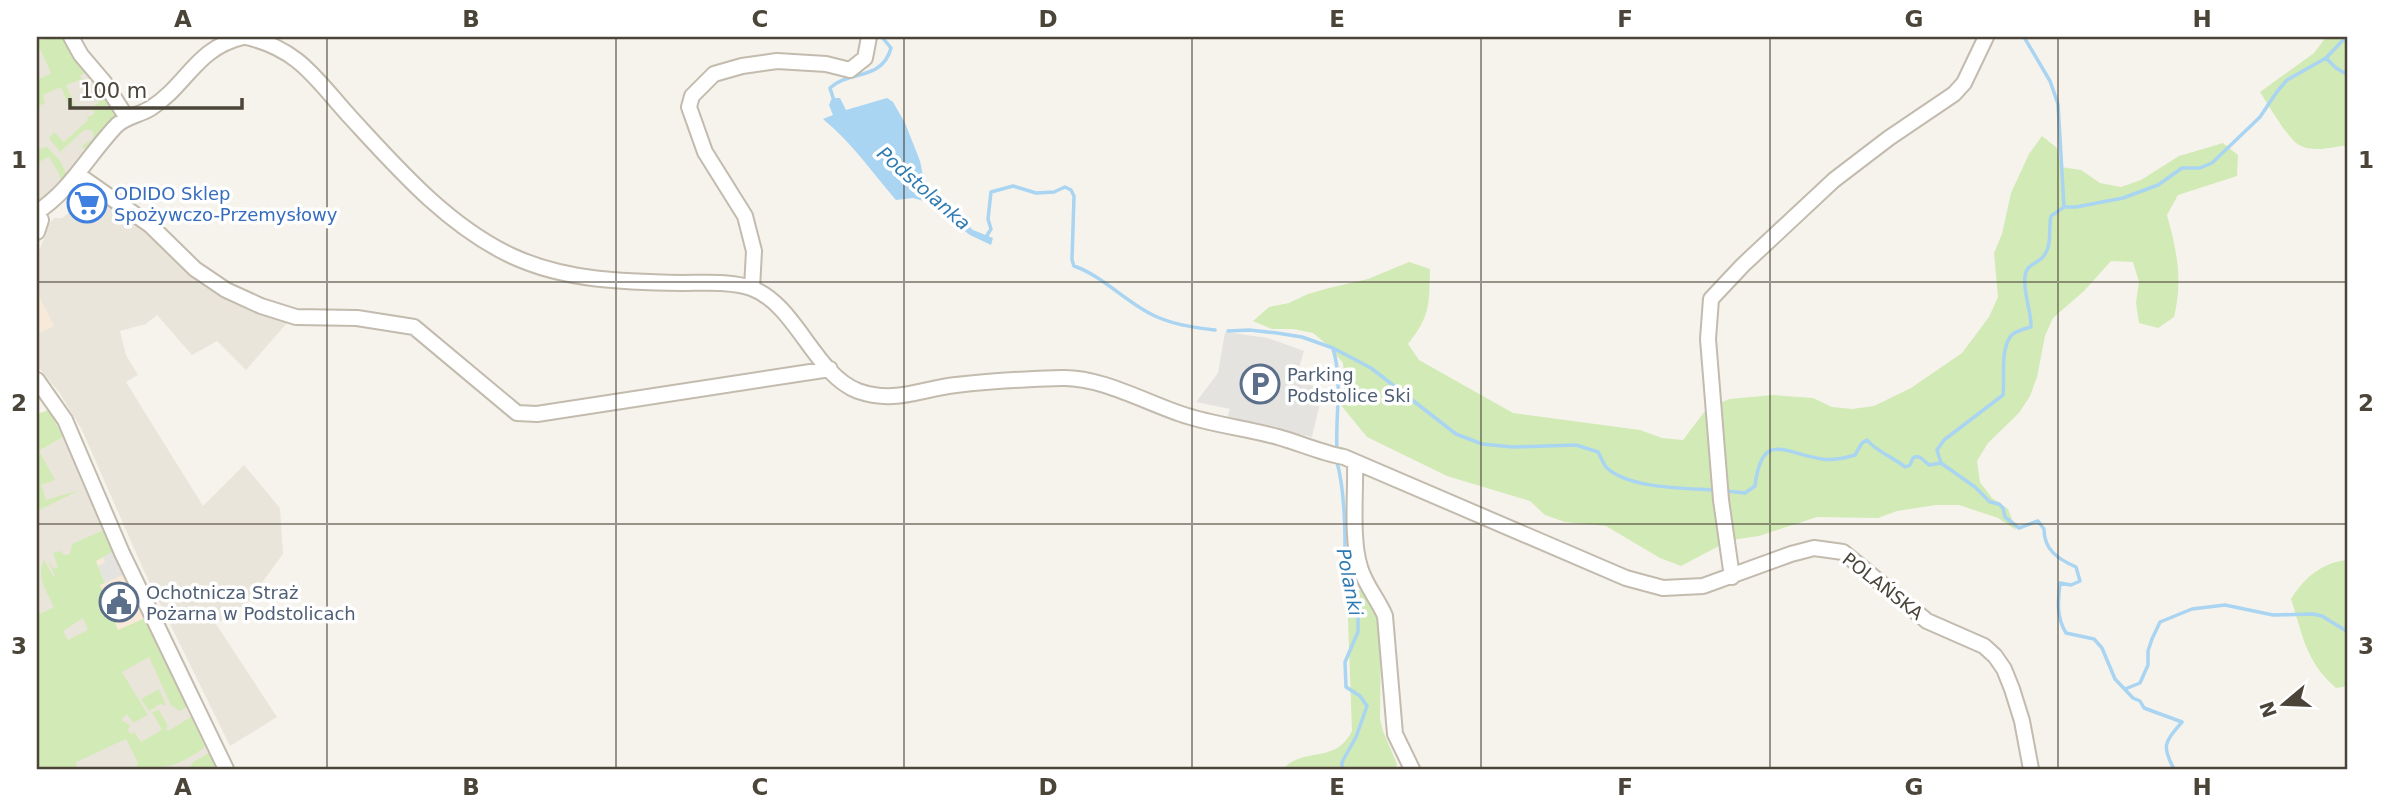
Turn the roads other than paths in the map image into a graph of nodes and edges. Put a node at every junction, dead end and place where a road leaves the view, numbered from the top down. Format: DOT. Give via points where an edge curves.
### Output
graph roads {
  1 [pos="72,37"];
  2 [pos="245,37"];
  3 [pos="869,37"];
  4 [pos="1986,37"];
  5 [pos="127,118"];
  6 [pos="77,174"];
  7 [pos="37,212"];
  8 [pos="37,232"];
  9 [pos="752,288"];
  10 [pos="830,369"];
  11 [pos="37,380"];
  12 [pos="1355,462"];
  13 [pos="1732,577"];
  14 [pos="226,769"];
  15 [pos="1412,769"];
  16 [pos="2031,769"];
  1 -- 5 [label="street"];
  2 -- 5 [label="street" via="208,52 160,100"];
  2 -- 9 [label="street" via="288,51 429,198 471,234 513,257 560,273 617,281"];
  3 -- 9 [label="street" via="864,58 850,69 777,61 742,66 714,75 692,96 689,107 705,152 745,216 754,251"];
  4 -- 13 [label="street" via="1954,94 1834,180 1711,299 1710,373"];
  5 -- 6 [label="street"];
  6 -- 7 [label="street" via="63,193"];
  6 -- 10 [label="street" via="150,225 195,269 226,290 296,317 357,318 414,327 517,413 537,414"];
  7 -- 8 [label="street" via="41,220"];
  9 -- 10 [label="street, POLAŃSKA" via="773,302"];
  10 -- 12 [label="street, POLAŃSKA" via="854,389 879,397 954,385 1086,380 1185,416 1277,436"];
  11 -- 14 [label="street" via="71,432 122,553"];
  12 -- 13 [label="street, POLAŃSKA" via="1647,585 1703,586"];
  12 -- 15 [label="street" via="1356,553 1385,616 1395,734"];
  13 -- 16 [label="street, POLAŃSKA" via="1814,548 1843,552 1927,621 1984,646 1995,656 2012,689"];
}
